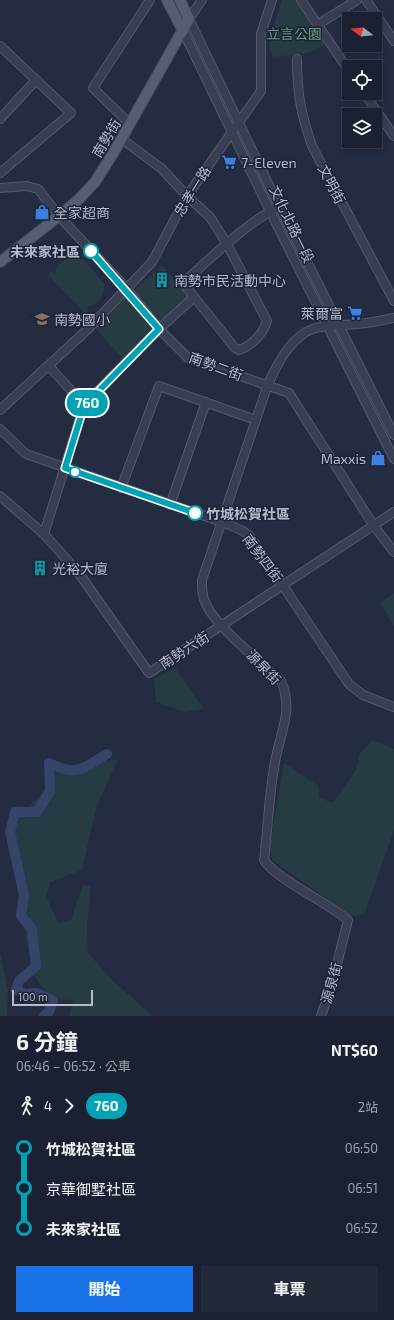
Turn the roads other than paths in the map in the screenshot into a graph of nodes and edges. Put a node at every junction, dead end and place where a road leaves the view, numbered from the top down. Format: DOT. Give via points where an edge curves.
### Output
graph roads {
  1 [pos="150,0"];
  2 [pos="167,0"];
  3 [pos="180,0"];
  4 [pos="202,0"];
  5 [pos="272,0"];
  6 [pos="301,0"];
  7 [pos="357,0"];
  8 [pos="366,0"];
  9 [pos="189,19"];
  10 [pos="317,25"];
  11 [pos="183,31"];
  12 [pos="394,41"];
  13 [pos="1,48"];
  14 [pos="297,59"];
  15 [pos="342,61"];
  16 [pos="36,80"];
  17 [pos="369,100"];
  18 [pos="0,119"];
  19 [pos="239,122"];
  20 [pos="130,124"];
  21 [pos="231,132"];
  22 [pos="394,136"];
  23 [pos="122,138"];
  24 [pos="0,173"];
  25 [pos="0,188"];
  26 [pos="187,196"];
  27 [pos="279,206"];
  28 [pos="270,211"];
  29 [pos="59,216"];
  30 [pos="227,244"];
  31 [pos="0,262"];
  32 [pos="127,289"];
  33 [pos="194,297"];
  34 [pos="394,301"];
  35 [pos="394,318"];
  36 [pos="340,325"];
  37 [pos="328,326"];
  38 [pos="159,329"];
  39 [pos="49,366"];
  40 [pos="268,384"];
  41 [pos="206,402"];
  42 [pos="84,406"];
  43 [pos="0,410"];
  44 [pos="256,420"];
  45 [pos="0,429"];
  46 [pos="394,434"];
  47 [pos="394,459"];
  48 [pos="65,468"];
  49 [pos="121,488"];
  50 [pos="0,496"];
  51 [pos="170,505"];
  52 [pos="394,512"];
  53 [pos="222,522"];
  54 [pos="374,526"];
  55 [pos="44,534"];
  56 [pos="394,552"];
  57 [pos="282,584"];
  58 [pos="222,626"];
  59 [pos="394,707"];
  60 [pos="321,1016"];
  1 -- 20 [label="street" via="93,88"];
  2 -- 11 [label="main road, 文化北路一段"];
  3 -- 9 [label="main road, 文化北路一段"];
  4 -- 9 [label="street, 南勢街"];
  5 -- 19 [label="street, 忠孝一路" via="262,34 261,91"];
  6 -- 10 [label="street"];
  7 -- 10 [label="street"];
  8 -- 12 [label="street"];
  9 -- 11 [label="main road, 南勢街"];
  9 -- 19 [label="street, 文化北路一段"];
  10 -- 15 [label="street"];
  11 -- 20 [label="main road, 南勢街"];
  11 -- 21 [label="street, 文化北路一段"];
  13 -- 16 [label="street"];
  14 -- 34 [label="street, 文明街" via="297,89 312,146"];
  16 -- 18 [label="street"];
  16 -- 24 [label="street" via="71,113"];
  17 -- 22 [label="street"];
  19 -- 21 [label="street, 忠孝一路"];
  19 -- 27 [label="street, 文化北路一段"];
  20 -- 23 [label="main road, 南勢街"];
  21 -- 26 [label="street, 忠孝一路"];
  21 -- 28 [label="street, 文化北路一段"];
  23 -- 26 [label="street" via="162,169"];
  23 -- 29 [label="main road, 南勢街" via="95,182"];
  25 -- 29 [label="street, 南勢二街" via="27,186 38,189"];
  26 -- 30 [label="street" via="210,217"];
  26 -- 32 [label="street, 忠孝一路" via="152,262"];
  27 -- 28 [label="street"];
  27 -- 36 [label="street, 文化北路一段"];
  28 -- 30 [label="street"];
  28 -- 37 [label="street, 文化北路一段"];
  29 -- 31 [label="main road, 南勢街"];
  29 -- 32 [label="street, 南勢二街"];
  30 -- 33 [label="street" via="183,283"];
  30 -- 33 [label="street" via="267,321 264,330 244,348 235,348"];
  32 -- 38 [label="street, 南勢二街"];
  32 -- 39 [label="street, 忠孝一路"];
  33 -- 38 [label="street"];
  35 -- 36 [label="street, 源泉街"];
  36 -- 37 [label="street, 源泉街"];
  36 -- 46 [label="street, 文化北路一段"];
  37 -- 40 [label="street, 源泉街" via="306,332 297,339 282,357"];
  37 -- 47 [label="street, 文化北路一段"];
  38 -- 40 [label="street, 南勢二街" via="188,358"];
  38 -- 42 [label="street"];
  39 -- 42 [label="street"];
  39 -- 43 [label="street, 忠孝一路"];
  40 -- 44 [label="street, 源泉街"];
  40 -- 54 [label="street, 南勢二街" via="289,392"];
  41 -- 44 [label="street"];
  41 -- 49 [label="street" via="159,386"];
  41 -- 51 [label="street"];
  42 -- 48 [label="street"];
  44 -- 53 [label="street, 源泉街"];
  45 -- 48 [label="street, 南勢四街" via="26,454"];
  48 -- 49 [label="street, 南勢四街"];
  48 -- 55 [label="street"];
  49 -- 51 [label="street, 南勢四街"];
  50 -- 55 [label="street, 南勢六街"];
  51 -- 53 [label="street, 南勢四街"];
  52 -- 54 [label="street, 南勢六街"];
  53 -- 57 [label="street, 南勢四街" via="249,535"];
  53 -- 58 [label="street, 源泉街" via="202,580 202,593 206,605"];
  54 -- 56 [label="street, 南勢二街"];
  54 -- 57 [label="street, 南勢六街"];
  55 -- 58 [label="street, 南勢六街" via="78,572 148,673"];
  57 -- 58 [label="street, 南勢六街"];
  57 -- 59 [label="street, 南勢四街" via="349,684 363,695"];
  58 -- 60 [label="street, 源泉街" via="281,681 286,692 287,705 281,743 275,761 264,860 273,871 348,920 331,988"];
}
